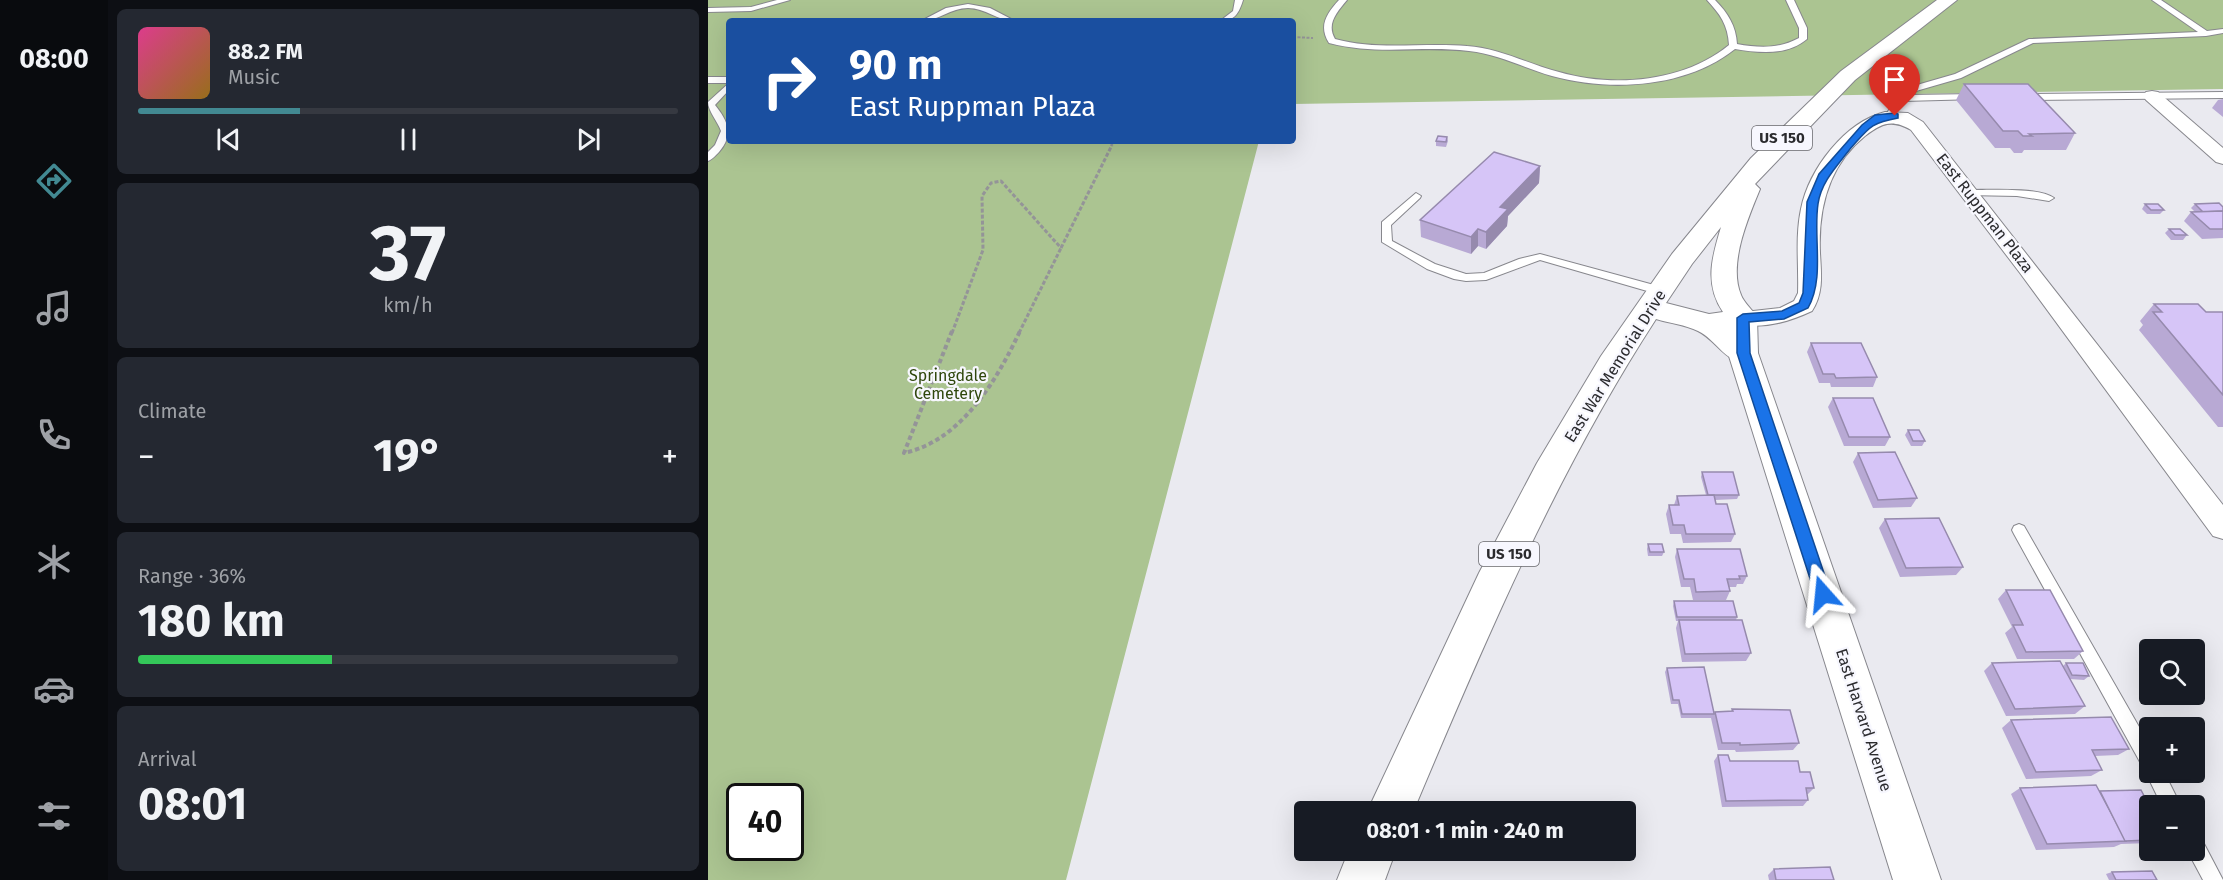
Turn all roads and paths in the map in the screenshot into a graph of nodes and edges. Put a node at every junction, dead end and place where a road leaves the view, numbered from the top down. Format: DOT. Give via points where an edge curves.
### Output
graph roads {
  1 [pos="786,0"];
  2 [pos="942,0"];
  3 [pos="1239,0"];
  4 [pos="1343,0"];
  5 [pos="1711,0"];
  6 [pos="1790,0"];
  7 [pos="1948,0"];
  8 [pos="2156,0"];
  9 [pos="953,3"];
  10 [pos="708,10"];
  11 [pos="930,18"];
  12 [pos="1005,18"];
  13 [pos="1228,18"];
  14 [pos="2223,32"];
  15 [pos="2206,34"];
  16 [pos="1733,46"];
  17 [pos="708,80"];
  18 [pos="726,80"];
  19 [pos="726,88"];
  20 [pos="2223,95"];
  21 [pos="2152,96"];
  22 [pos="1985,97"];
  23 [pos="2007,97"];
  24 [pos="1895,107"];
  25 [pos="726,131"];
  26 [pos="726,131"];
  27 [pos="1112,144"];
  28 [pos="1775,145"];
  29 [pos="708,158"];
  30 [pos="2223,158"];
  31 [pos="1970,193"];
  32 [pos="1416,196"];
  33 [pos="2049,198"];
  34 [pos="1061,248"];
  35 [pos="1655,300"];
  36 [pos="1743,335"];
  37 [pos="2223,527"];
  38 [pos="2019,530"];
  39 [pos="2139,744"];
  40 [pos="1395,801"];
  41 [pos="1369,861"];
  42 [pos="2203,861"];
  43 [pos="1361,880"];
  44 [pos="1917,880"];
  45 [pos="2214,880"];
  1 -- 10 [label="lane" via="751,9"];
  2 -- 9 [label="lane"];
  3 -- 13 [label="lane" via="1236,12"];
  4 -- 16 [label="lane" via="1330,17 1327,29 1332,41 1385,50 1479,49 1567,77 1595,80 1677,76 1718,60"];
  5 -- 16 [label="lane" via="1729,20"];
  6 -- 16 [label="lane" via="1803,28 1803,39 1777,50"];
  7 -- 28 [label="main road, East War Memorial Drive / US 150" via="1860,64"];
  8 -- 15 [label="lane"];
  9 -- 11 [label="lane"];
  9 -- 12 [label="lane" via="983,8"];
  14 -- 15 [label="lane"];
  15 -- 24 [label="lane" via="2032,41 1958,76 1913,89"];
  17 -- 18 [label="lane"];
  19 -- 26 [label="lane" via="710,105"];
  20 -- 21 [label="lane"];
  21 -- 23 [label="lane"];
  21 -- 30 [label="street"];
  22 -- 24 [label="lane"];
  24 -- 31 [label="street, East Ruppman Plaza" via="1917,126"];
  24 -- 36 [label="street" via="1865,127 1829,167 1820,183 1813,202 1809,293 1804,306"];
  25 -- 29 [label="lane"];
  27 -- 34 [label="path"];
  28 -- 35 [label="main road, East War Memorial Drive / US 150" via="1713,218"];
  28 -- 36 [label="main road" via="1746,192 1728,246 1726,294"];
  31 -- 33 [label="lane"];
  31 -- 37 [label="street, East Ruppman Plaza"];
  32 -- 35 [label="lane" via="1386,224 1387,242 1444,272 1477,278 1522,259 1540,257"];
  34 -- 34 [label="path" via="1000,181 984,189 980,204 984,242 979,265 904,453 914,453 974,408 993,384"];
  35 -- 36 [label="main road"];
  35 -- 40 [label="main road, East War Memorial Drive / US 150" via="1599,388 1526,519"];
  36 -- 44 [label="main road, East Harvard Avenue"];
  38 -- 39 [label="lane"];
  41 -- 43 [label="main road"];
  42 -- 45 [label="lane"];
}
